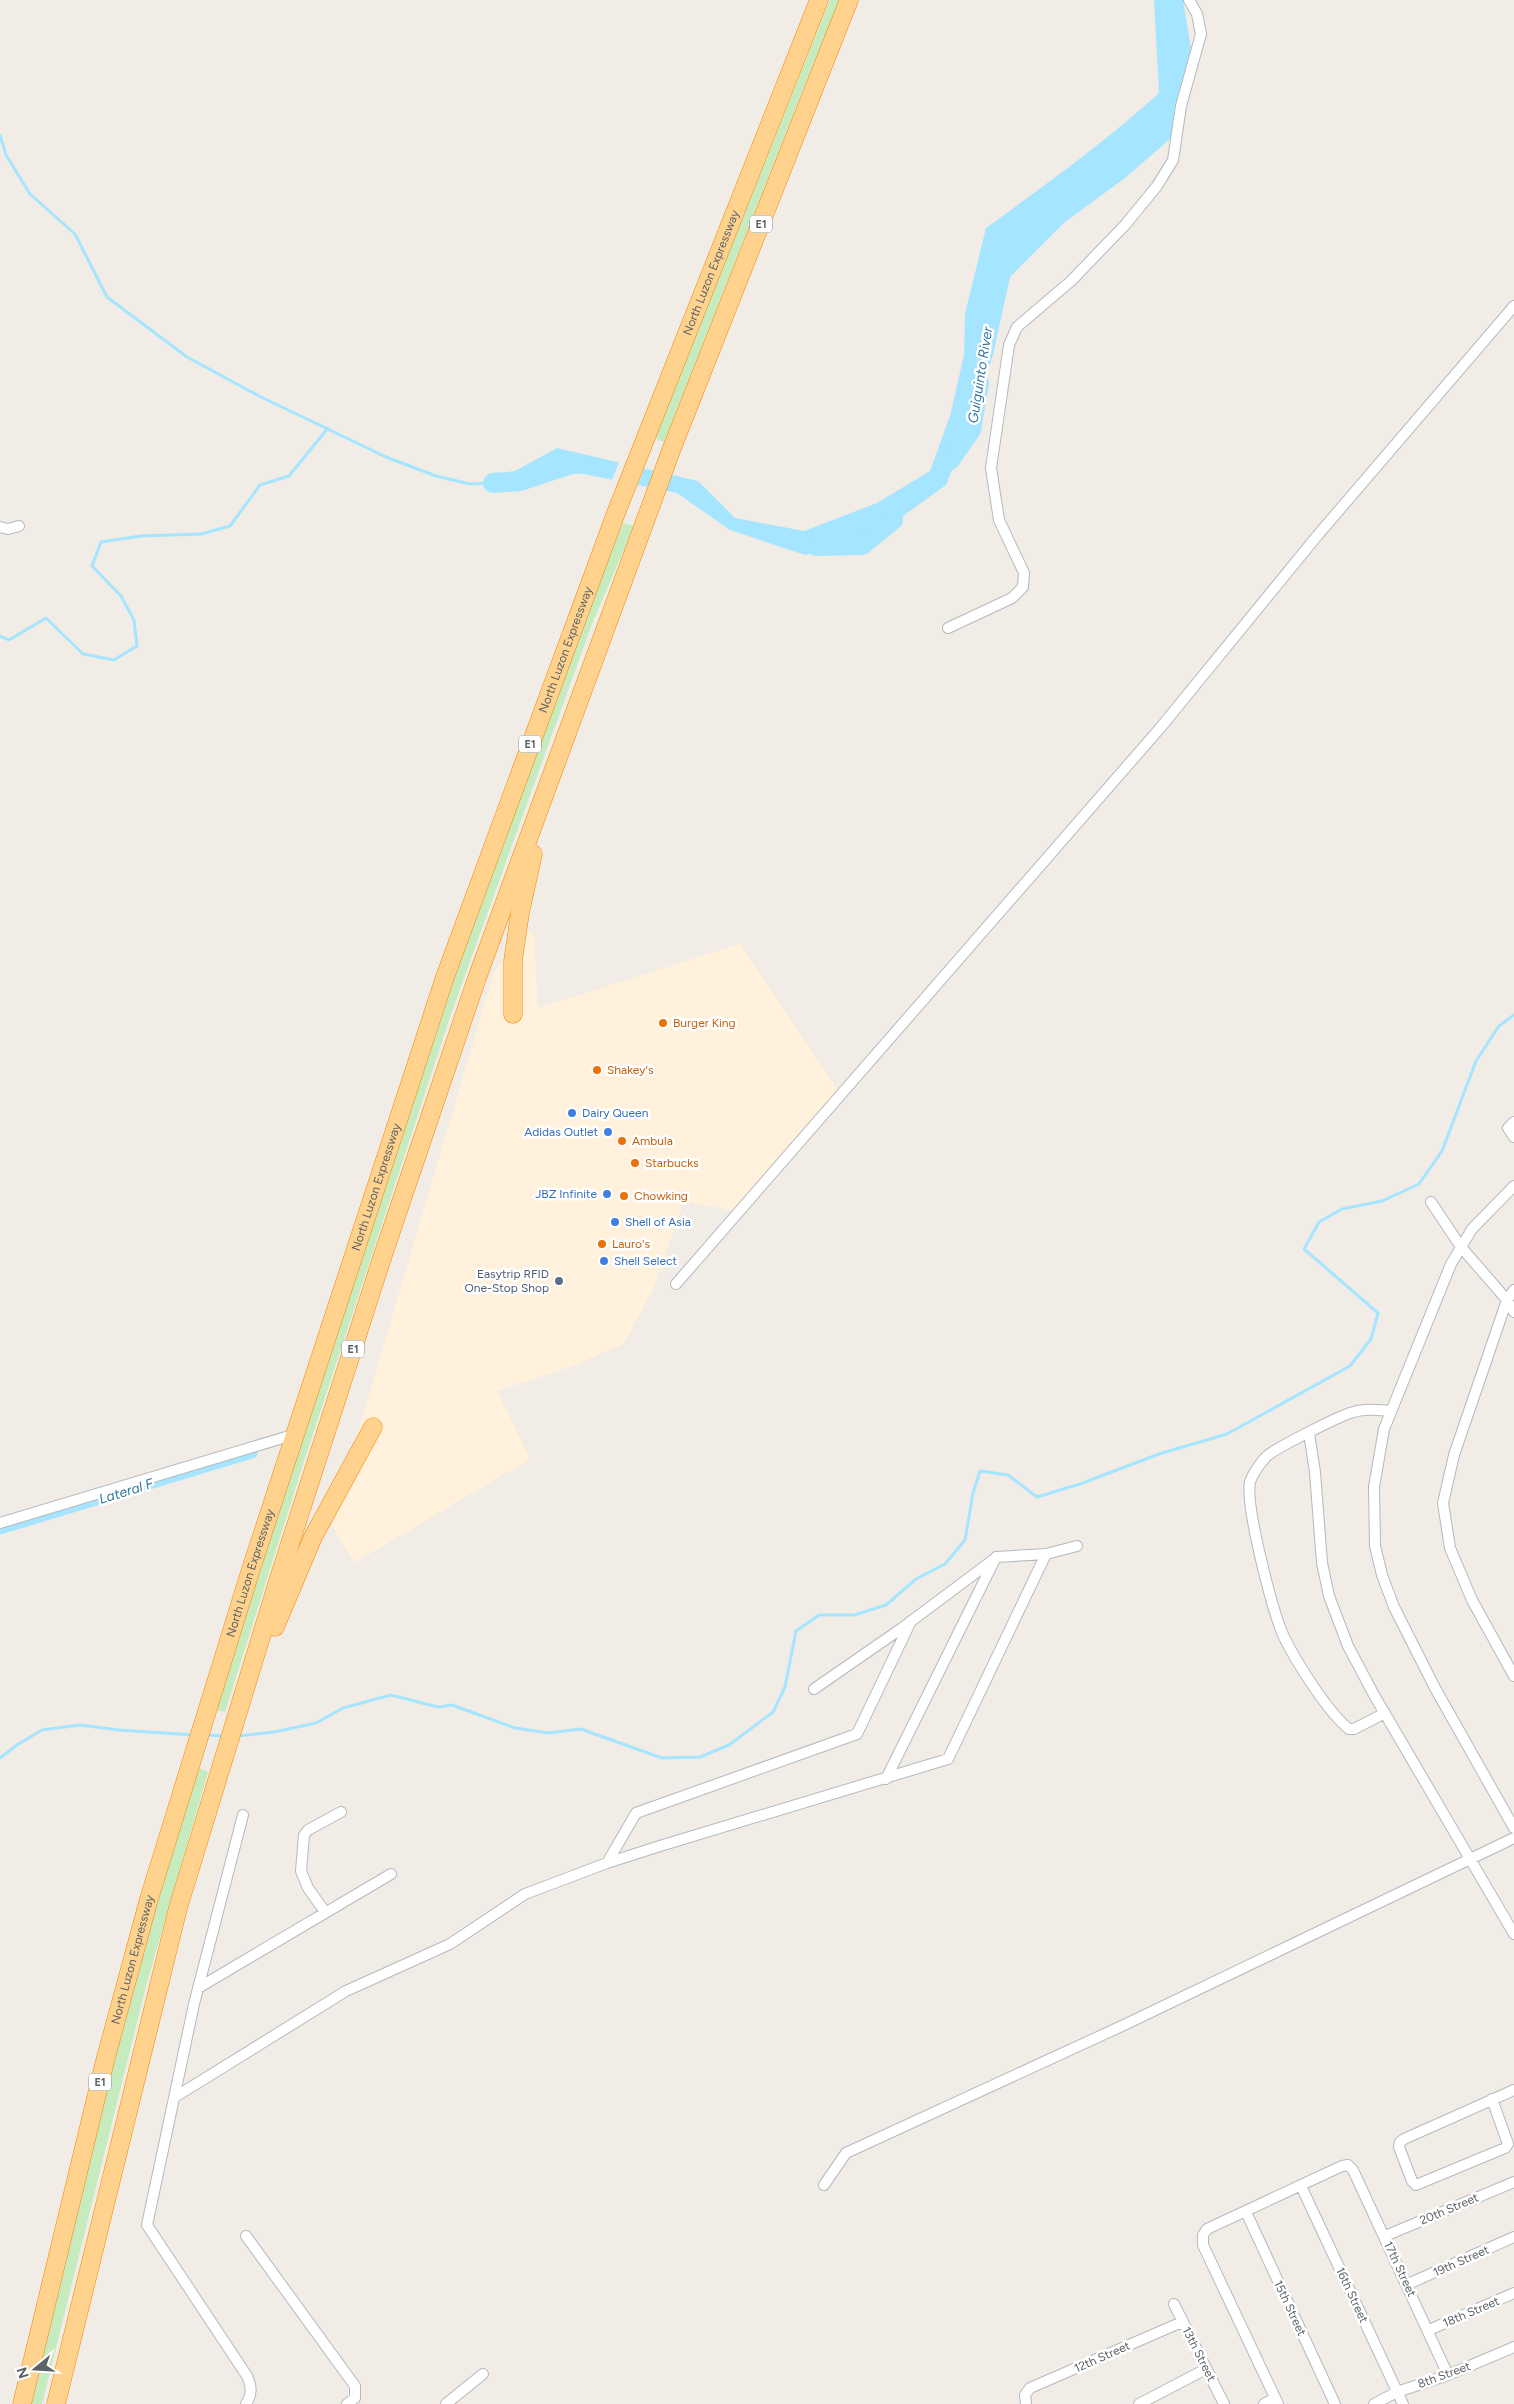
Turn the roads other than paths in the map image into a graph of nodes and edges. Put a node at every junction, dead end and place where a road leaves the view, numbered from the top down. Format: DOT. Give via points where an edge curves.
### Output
graph roads {
  1 [pos="819,0"];
  2 [pos="850,0"];
  3 [pos="1189,0"];
  4 [pos="1514,306"];
  5 [pos="19,526"];
  6 [pos="0,527"];
  7 [pos="948,628"];
  8 [pos="588,675"];
  9 [pos="513,1014"];
  10 [pos="1514,1122"];
  11 [pos="1514,1137"];
  12 [pos="1514,1186"];
  13 [pos="1430,1202"];
  14 [pos="1461,1247"];
  15 [pos="676,1284"];
  16 [pos="1514,1290"];
  17 [pos="1508,1300"];
  18 [pos="1514,1312"];
  19 [pos="1391,1411"];
  20 [pos="373,1427"];
  21 [pos="1309,1433"];
  22 [pos="296,1434"];
  23 [pos="0,1522"];
  24 [pos="1077,1546"];
  25 [pos="1046,1554"];
  26 [pos="996,1557"];
  27 [pos="910,1621"];
  28 [pos="1514,1676"];
  29 [pos="814,1689"];
  30 [pos="1385,1714"];
  31 [pos="237,1716"];
  32 [pos="886,1779"];
  33 [pos="341,1812"];
  34 [pos="243,1815"];
  35 [pos="1514,1828"];
  36 [pos="1514,1838"];
  37 [pos="1470,1859"];
  38 [pos="607,1863"];
  39 [pos="391,1874"];
  40 [pos="326,1912"];
  41 [pos="1514,1934"];
  42 [pos="198,1988"];
  43 [pos="1514,2090"];
  44 [pos="175,2097"];
  45 [pos="1492,2099"];
  46 [pos="1514,2182"];
  47 [pos="824,2185"];
  48 [pos="1301,2186"];
  49 [pos="1246,2212"];
  50 [pos="246,2236"];
  51 [pos="1385,2236"];
  52 [pos="1514,2237"];
  53 [pos="1408,2284"];
  54 [pos="1514,2293"];
  55 [pos="1174,2304"];
  56 [pos="1182,2322"];
  57 [pos="1429,2330"];
  58 [pos="1514,2347"];
  59 [pos="1206,2369"];
  60 [pos="483,2374"];
  61 [pos="1448,2375"];
  62 [pos="1397,2392"];
  63 [pos="1025,2400"];
  64 [pos="1277,2401"];
  65 [pos="22,2404"];
  66 [pos="56,2404"];
  67 [pos="246,2404"];
  68 [pos="347,2404"];
  69 [pos="446,2404"];
  70 [pos="1140,2404"];
  71 [pos="1224,2404"];
  72 [pos="1264,2404"];
  73 [pos="1335,2404"];
  74 [pos="1374,2404"];
  75 [pos="1403,2404"];
  1 -- 22 [label="highway, North Luzon Expressway / E1" via="616,512 445,977"];
  2 -- 8 [label="highway, E1" via="672,448"];
  3 -- 7 [label="street" via="1197,14 1201,34 1181,106 1173,160 1157,186 1125,225 1071,281 1017,326 1009,345 991,468 999,520 1024,573 1023,587 1012,598"];
  4 -- 15 [label="street" via="1317,536 1161,726"];
  5 -- 6 [label="street"];
  8 -- 9 [label="highway" via="529,866 513,961"];
  8 -- 31 [label="highway, E1" via="476,978 382,1258"];
  10 -- 11 [label="street" via="1508,1128"];
  12 -- 14 [label="street" via="1472,1229"];
  13 -- 14 [label="street"];
  14 -- 17 [label="street"];
  14 -- 19 [label="street" via="1451,1264"];
  16 -- 17 [label="street"];
  17 -- 18 [label="street"];
  17 -- 28 [label="street" via="1454,1455 1443,1502 1450,1548 1472,1600"];
  19 -- 21 [label="street" via="1367,1409 1350,1413"];
  19 -- 35 [label="street" via="1384,1429 1374,1487 1375,1546 1382,1575 1394,1607 1435,1688"];
  20 -- 31 [label="highway" via="313,1537"];
  21 -- 30 [label="street" via="1322,1563 1329,1596 1348,1646"];
  21 -- 30 [label="street" via="1267,1456 1250,1482 1252,1519 1270,1589 1283,1635 1295,1657 1345,1726 1354,1729"];
  22 -- 23 [label="street"];
  22 -- 65 [label="highway, North Luzon Expressway / E1" via="149,1899 105,2061"];
  24 -- 25 [label="street"];
  25 -- 26 [label="street"];
  25 -- 32 [label="street" via="948,1759"];
  26 -- 27 [label="street"];
  26 -- 32 [label="street"];
  27 -- 29 [label="street"];
  27 -- 38 [label="street" via="857,1734 636,1813"];
  30 -- 37 [label="street"];
  31 -- 66 [label="highway, E1" via="178,1908"];
  32 -- 38 [label="street"];
  33 -- 40 [label="street" via="304,1835 302,1871 308,1888"];
  34 -- 42 [label="street"];
  36 -- 37 [label="street"];
  37 -- 41 [label="street"];
  37 -- 47 [label="street" via="1124,2025 846,2153"];
  38 -- 44 [label="street" via="524,1894 450,1944 346,1991"];
  39 -- 40 [label="street"];
  40 -- 42 [label="street"];
  42 -- 44 [label="street"];
  43 -- 45 [label="street"];
  44 -- 67 [label="street" via="147,2226 247,2376 251,2396"];
  45 -- 45 [label="street" via="1400,2142 1399,2147 1416,2185 1505,2148 1508,2137"];
  46 -- 51 [label="street, 20th Street"];
  48 -- 49 [label="street"];
  48 -- 51 [label="street, 17th Street" via="1348,2165 1354,2170"];
  48 -- 62 [label="street, 16th Street"];
  49 -- 64 [label="street" via="1208,2229 1203,2235 1203,2244"];
  49 -- 73 [label="street, 15th Street"];
  50 -- 68 [label="street" via="354,2386 356,2394"];
  51 -- 53 [label="street, 17th Street"];
  52 -- 53 [label="street, 19th Street"];
  53 -- 57 [label="street, 17th Street"];
  54 -- 57 [label="street, 18th Street"];
  55 -- 56 [label="street, 13th Street"];
  56 -- 59 [label="street, 13th Street"];
  56 -- 63 [label="street, 12th Street" via="1030,2388"];
  57 -- 61 [label="street, 17th Street"];
  58 -- 61 [label="street, 8th Street"];
  59 -- 70 [label="street"];
  59 -- 71 [label="street, 13th Street"];
  60 -- 69 [label="street"];
  61 -- 62 [label="street, 8th Street"];
  62 -- 74 [label="street, 8th Street"];
  62 -- 75 [label="street, 16th Street"];
  64 -- 72 [label="street"];
}
